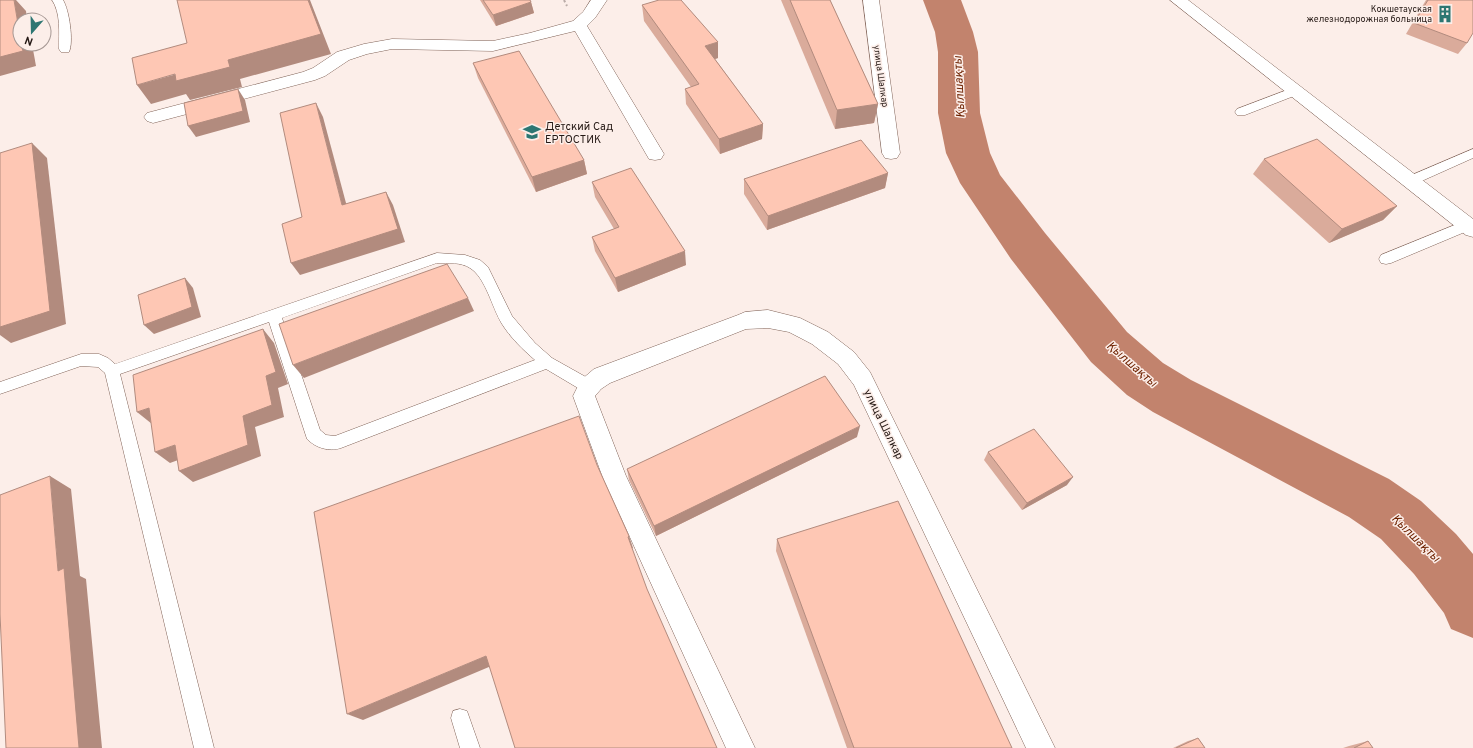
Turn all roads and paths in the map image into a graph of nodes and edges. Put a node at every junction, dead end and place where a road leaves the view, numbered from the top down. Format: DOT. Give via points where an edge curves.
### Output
graph roads {
  1 [pos="57,0"];
  2 [pos="599,0"];
  3 [pos="871,0"];
  4 [pos="1178,0"];
  5 [pos="579,25"];
  6 [pos="66,49"];
  7 [pos="1295,91"];
  8 [pos="1241,112"];
  9 [pos="153,117"];
  10 [pos="891,153"];
  11 [pos="655,154"];
  12 [pos="1473,154"];
  13 [pos="1410,181"];
  14 [pos="1470,227"];
  15 [pos="1386,259"];
  16 [pos="274,315"];
  17 [pos="547,362"];
  18 [pos="112,370"];
  19 [pos="588,386"];
  20 [pos="0,388"];
  21 [pos="460,718"];
  22 [pos="204,748"];
  23 [pos="470,748"];
  24 [pos="741,748"];
  25 [pos="1041,748"];
  1 -- 6 [label="lane" via="62,10"];
  2 -- 5 [label="street"];
  3 -- 10 [label="street, улица Шалкар"];
  4 -- 7 [label="street"];
  5 -- 9 [label="street" via="493,46 392,44 364,49 342,56 309,76"];
  5 -- 11 [label="street"];
  7 -- 8 [label="lane"];
  7 -- 13 [label="street"];
  12 -- 13 [label="lane"];
  13 -- 14 [label="street"];
  14 -- 15 [label="lane"];
  16 -- 17 [label="lane" via="437,258 451,258 475,264 484,271 507,320"];
  16 -- 17 [label="lane" via="313,434 317,439 328,443 335,443"];
  16 -- 18 [label="lane"];
  17 -- 19 [label="lane"];
  18 -- 20 [label="lane" via="101,360 81,360"];
  18 -- 22 [label="lane"];
  19 -- 24 [label="street" via="584,396 615,478"];
  19 -- 25 [label="street, улица Шалкар" via="602,376 745,321 768,319 793,324 820,338 846,358 862,379"];
  21 -- 23 [label="lane"];
}
